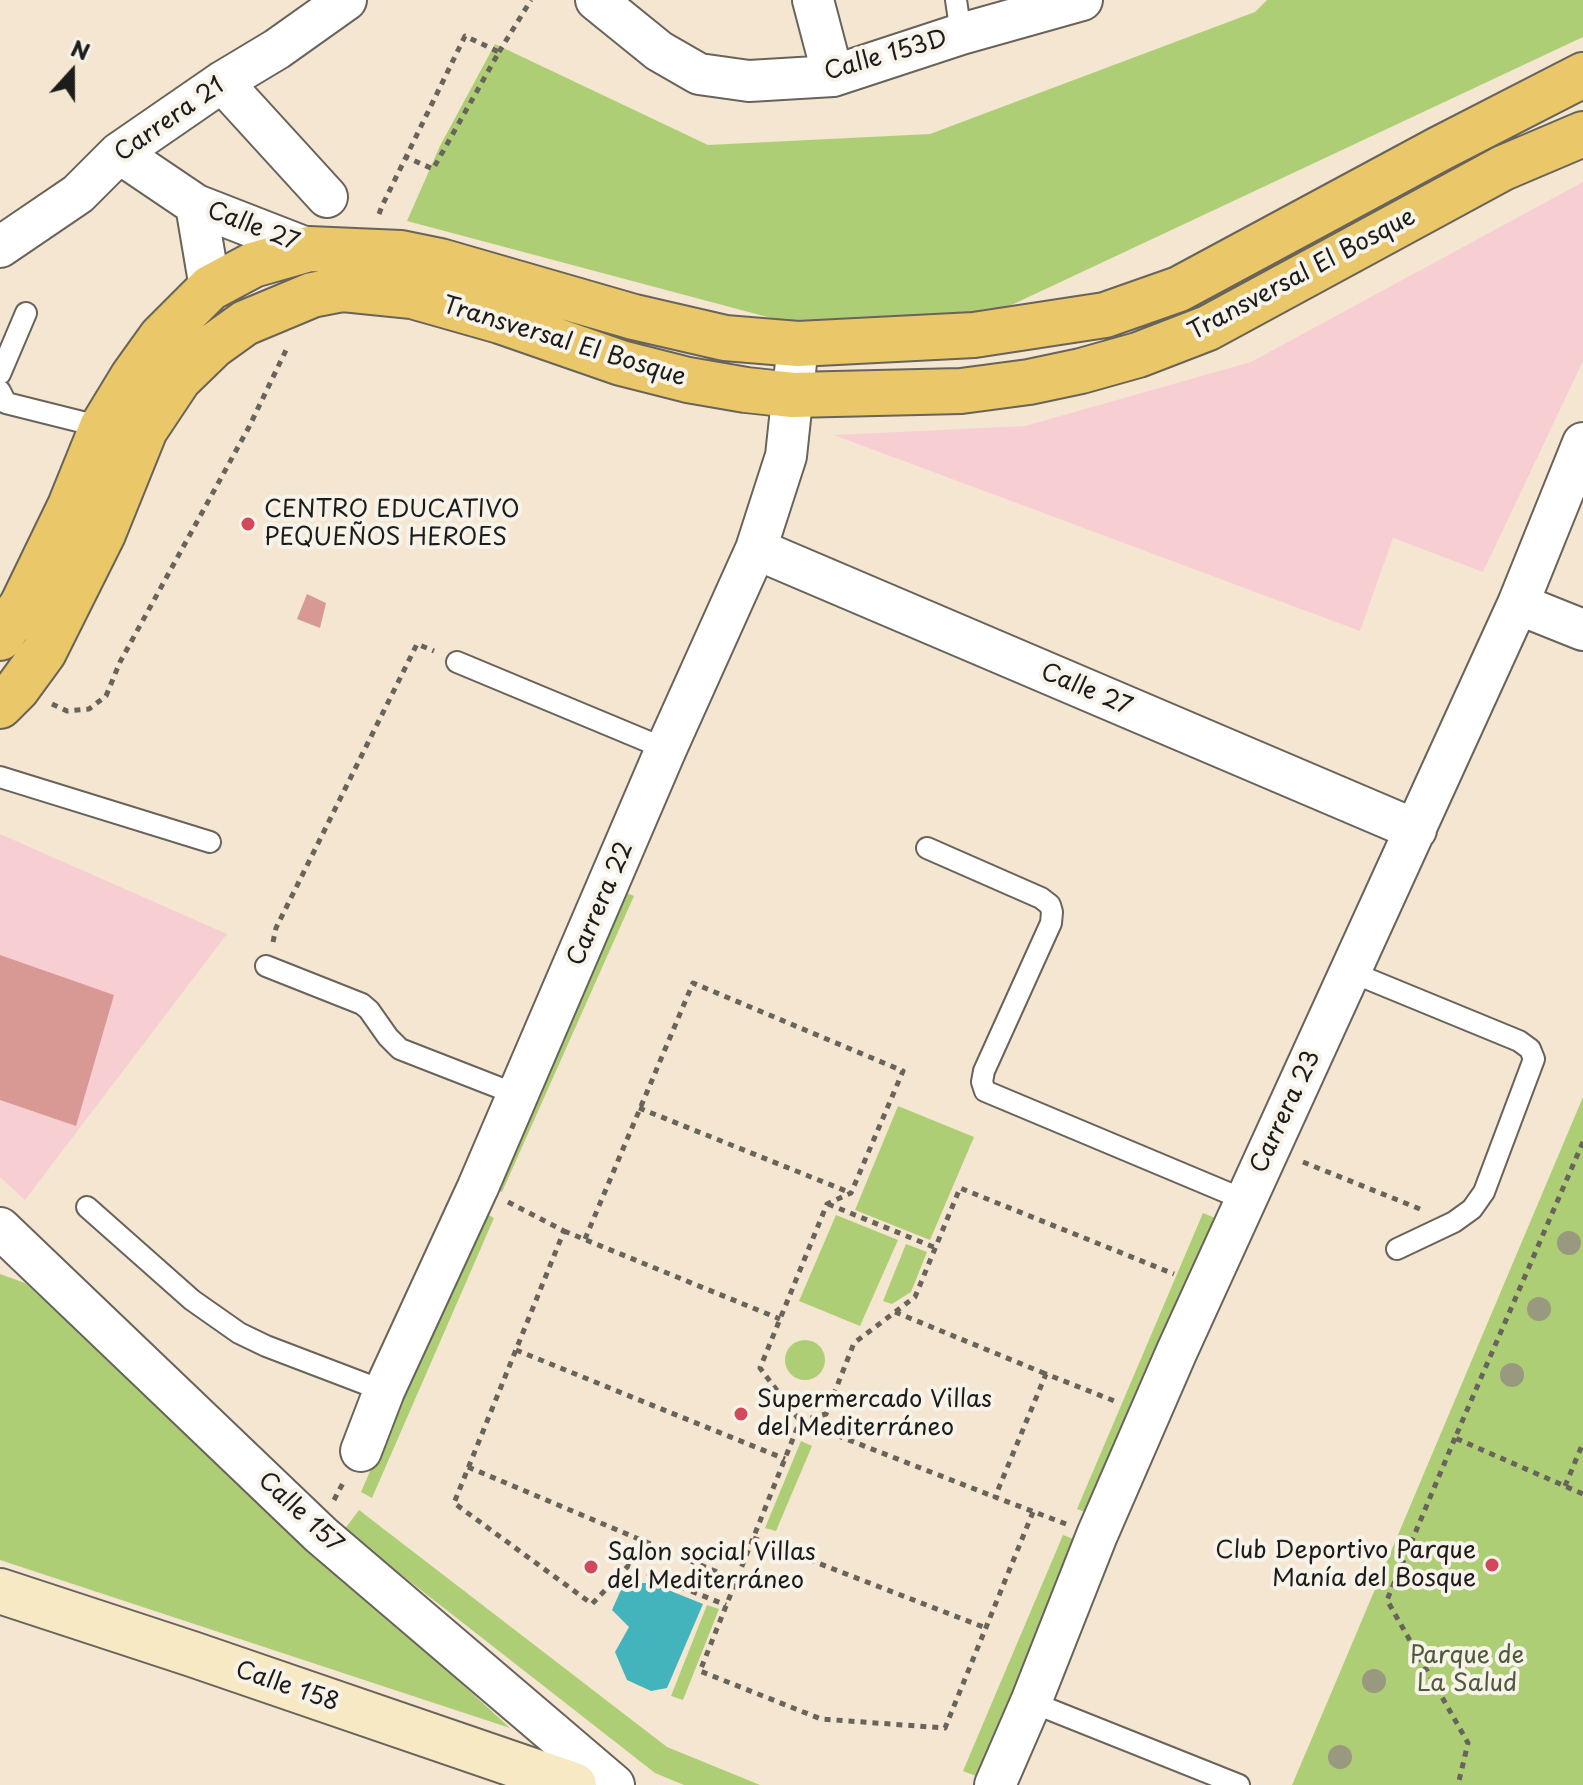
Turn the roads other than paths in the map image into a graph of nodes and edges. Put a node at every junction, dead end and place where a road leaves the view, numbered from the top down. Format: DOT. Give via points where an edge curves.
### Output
graph roads {
  1 [pos="346,0"];
  2 [pos="596,0"];
  3 [pos="813,0"];
  4 [pos="1082,0"];
  5 [pos="958,17"];
  6 [pos="1583,75"];
  7 [pos="833,76"];
  8 [pos="222,82"];
  9 [pos="1583,134"];
  10 [pos="119,153"];
  11 [pos="327,197"];
  12 [pos="196,205"];
  13 [pos="0,247"];
  14 [pos="309,249"];
  15 [pos="210,288"];
  16 [pos="26,313"];
  17 [pos="798,344"];
  18 [pos="0,374"];
  19 [pos="0,391"];
  20 [pos="793,395"];
  21 [pos="102,427"];
  22 [pos="1583,443"];
  23 [pos="756,549"];
  24 [pos="1518,604"];
  25 [pos="1583,630"];
  26 [pos="0,638"];
  27 [pos="457,662"];
  28 [pos="9,698"];
  29 [pos="666,749"];
  30 [pos="0,777"];
  31 [pos="1416,830"];
  32 [pos="210,842"];
  33 [pos="927,848"];
  34 [pos="266,966"];
  35 [pos="1351,972"];
  36 [pos="518,1095"];
  37 [pos="1245,1200"];
  38 [pos="87,1207"];
  39 [pos="0,1228"];
  40 [pos="1397,1249"];
  41 [pos="384,1391"];
  42 [pos="361,1451"];
  43 [pos="0,1591"];
  44 [pos="1031,1702"];
  45 [pos="574,1785"];
  46 [pos="614,1785"];
  47 [pos="995,1785"];
  48 [pos="1239,1785"];
  1 -- 8 [label="street, Carrera 21"];
  2 -- 7 [label="street, Calle 153D" via="659,51 699,74 749,81"];
  3 -- 7 [label="street"];
  4 -- 5 [label="street, Calle 153D"];
  5 -- 7 [label="street, Calle 153D"];
  6 -- 17 [label="main road, Transversal El Bosque" via="1164,295 1105,315 974,335"];
  8 -- 10 [label="street, Carrera 21"];
  8 -- 11 [label="street"];
  9 -- 20 [label="main road, Transversal El Bosque" via="1503,168 1208,328 1138,355 1029,382 961,391"];
  10 -- 12 [label="street, Calle 27"];
  10 -- 13 [label="street, Carrera 21" via="78,194"];
  12 -- 14 [label="street, Calle 27"];
  12 -- 15 [label="street, Calle 27"];
  14 -- 15 [label="main road, Transversal El Bosque" via="253,265"];
  14 -- 17 [label="main road, Transversal El Bosque" via="371,250 440,261 634,317 725,338"];
  15 -- 21 [label="main road, Transversal El Bosque" via="161,337"];
  16 -- 18 [label="lane"];
  17 -- 20 [label="street, Carrera 22"];
  19 -- 21 [label="lane" via="6,403"];
  20 -- 23 [label="street, Carrera 22" via="786,456"];
  20 -- 28 [label="main road, Transversal El Bosque" via="688,380 621,363 412,296 343,289 312,295 245,323 179,379 145,430 103,534 44,652"];
  21 -- 26 [label="main road, Transversal El Bosque" via="70,506"];
  22 -- 24 [label="street, Carrera 23"];
  23 -- 29 [label="street, Carrera 22"];
  23 -- 31 [label="street, Calle 27"];
  24 -- 25 [label="street"];
  24 -- 31 [label="street, Carrera 23"];
  27 -- 29 [label="lane"];
  29 -- 36 [label="street, Carrera 22"];
  30 -- 32 [label="lane"];
  31 -- 35 [label="street, Carrera 23"];
  33 -- 37 [label="lane" via="1041,898 1052,912 984,1071 985,1091"];
  34 -- 36 [label="lane" via="362,1004 400,1049"];
  35 -- 37 [label="street, Carrera 23"];
  35 -- 40 [label="lane" via="1519,1041 1534,1059 1484,1192 1472,1209"];
  36 -- 41 [label="street, Carrera 22"];
  37 -- 44 [label="street, Carrera 23" via="1097,1535"];
  38 -- 41 [label="lane" via="192,1300 239,1333"];
  39 -- 46 [label="street, Calle 157" via="321,1535"];
  41 -- 42 [label="street, Carrera 22"];
  43 -- 45 [label="street, Calle 158"];
  44 -- 47 [label="street, Carrera 23"];
  44 -- 48 [label="lane"];
}
